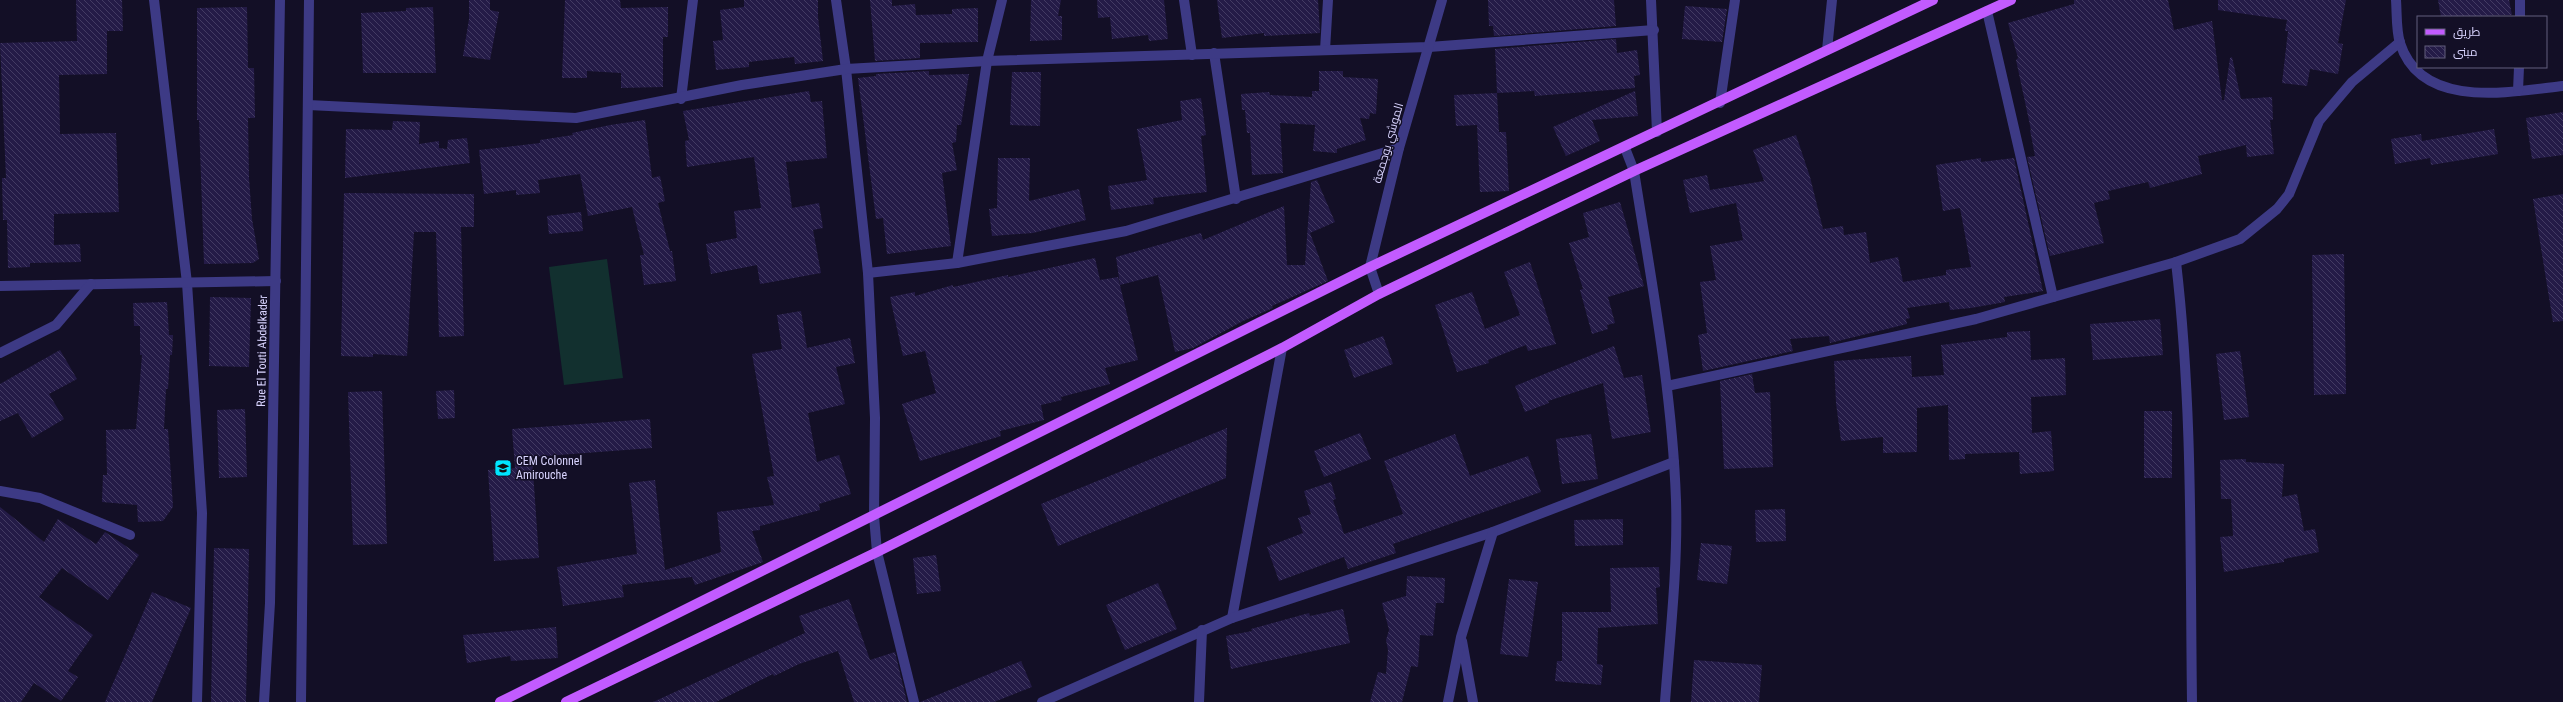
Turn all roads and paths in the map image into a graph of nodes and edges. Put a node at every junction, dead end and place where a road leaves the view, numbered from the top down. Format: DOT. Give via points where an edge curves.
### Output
graph roads {
  1 [pos="154,0"];
  2 [pos="280,0"];
  3 [pos="309,0"];
  4 [pos="693,0"];
  5 [pos="836,0"];
  6 [pos="1002,0"];
  7 [pos="1184,0"];
  8 [pos="1328,0"];
  9 [pos="1442,0"];
  10 [pos="1651,0"];
  11 [pos="1735,0"];
  12 [pos="1832,0"];
  13 [pos="1933,0"];
  14 [pos="2011,0"];
  15 [pos="2396,0"];
  16 [pos="2520,0"];
  17 [pos="1987,11"];
  18 [pos="2520,16"];
  19 [pos="1654,30"];
  20 [pos="2400,42"];
  21 [pos="1429,47"];
  22 [pos="1325,50"];
  23 [pos="1827,50"];
  24 [pos="1214,53"];
  25 [pos="1192,55"];
  26 [pos="987,61"];
  27 [pos="2519,68"];
  28 [pos="846,69"];
  29 [pos="2563,86"];
  30 [pos="2518,91"];
  31 [pos="681,99"];
  32 [pos="1720,103"];
  33 [pos="308,105"];
  34 [pos="1657,132"];
  35 [pos="1399,148"];
  36 [pos="1625,148"];
  37 [pos="1634,171"];
  38 [pos="1236,199"];
  39 [pos="2176,262"];
  40 [pos="957,263"];
  41 [pos="1370,267"];
  42 [pos="868,273"];
  43 [pos="276,281"];
  44 [pos="187,283"];
  45 [pos="92,284"];
  46 [pos="0,286"];
  47 [pos="1379,294"];
  48 [pos="2053,297"];
  49 [pos="1282,348"];
  50 [pos="0,353"];
  51 [pos="1667,386"];
  52 [pos="1674,462"];
  53 [pos="0,491"];
  54 [pos="874,516"];
  55 [pos="1492,532"];
  56 [pos="130,535"];
  57 [pos="877,552"];
  58 [pos="1232,618"];
  59 [pos="1202,630"];
  60 [pos="1461,636"];
  61 [pos="197,702"];
  62 [pos="264,702"];
  63 [pos="301,702"];
  64 [pos="500,702"];
  65 [pos="566,702"];
  66 [pos="914,702"];
  67 [pos="1042,702"];
  68 [pos="1198,702"];
  69 [pos="1448,702"];
  70 [pos="1473,702"];
  71 [pos="1665,702"];
  72 [pos="2192,702"];
  1 -- 44 [label="street"];
  2 -- 43 [label="street, Rue El Touti Abdelkader"];
  3 -- 33 [label="street"];
  4 -- 31 [label="street"];
  5 -- 28 [label="street"];
  6 -- 26 [label="street"];
  7 -- 25 [label="street"];
  8 -- 22 [label="street"];
  9 -- 21 [label="street, الموشي بوجمعة"];
  10 -- 19 [label="street"];
  11 -- 32 [label="street"];
  12 -- 23 [label="street"];
  13 -- 23 [label="main road"];
  14 -- 17 [label="main road"];
  15 -- 20 [label="street"];
  16 -- 18 [label="street"];
  17 -- 37 [label="main road"];
  17 -- 48 [label="street"];
  19 -- 21 [label="street"];
  19 -- 34 [label="street"];
  20 -- 30 [label="street" via="2408,59 2420,73 2435,84 2452,91"];
  20 -- 39 [label="street" via="2352,82 2319,121 2296,182 2277,209 2240,239"];
  21 -- 22 [label="street"];
  21 -- 35 [label="street, الموشي بوجمعة"];
  22 -- 24 [label="street"];
  23 -- 32 [label="main road"];
  24 -- 25 [label="street"];
  24 -- 38 [label="street"];
  25 -- 26 [label="street"];
  26 -- 28 [label="street"];
  26 -- 40 [label="street"];
  27 -- 30 [label="street"];
  28 -- 31 [label="street" via="742,85"];
  28 -- 42 [label="street"];
  29 -- 30 [label="street"];
  31 -- 33 [label="street" via="576,118"];
  32 -- 34 [label="main road"];
  33 -- 63 [label="street"];
  34 -- 36 [label="main road"];
  35 -- 38 [label="street"];
  35 -- 41 [label="street, الموشي بوجمعة"];
  36 -- 37 [label="street"];
  36 -- 41 [label="main road"];
  37 -- 47 [label="main road"];
  37 -- 51 [label="street"];
  38 -- 40 [label="street" via="1126,231"];
  39 -- 48 [label="street"];
  39 -- 72 [label="street" via="2184,327 2188,410"];
  40 -- 42 [label="street"];
  41 -- 47 [label="street"];
  41 -- 54 [label="main road"];
  42 -- 54 [label="street" via="875,418"];
  43 -- 44 [label="street"];
  43 -- 62 [label="street, Rue El Touti Abdelkader" via="270,603"];
  44 -- 45 [label="street"];
  44 -- 61 [label="street" via="202,513"];
  45 -- 46 [label="street"];
  45 -- 50 [label="street" via="56,325"];
  47 -- 49 [label="main road"];
  48 -- 51 [label="street" via="1976,319"];
  49 -- 57 [label="main road"];
  49 -- 58 [label="street"];
  51 -- 52 [label="street"];
  52 -- 55 [label="street"];
  52 -- 71 [label="street" via="1676,531"];
  53 -- 56 [label="street" via="40,498"];
  54 -- 57 [label="street"];
  54 -- 64 [label="main road"];
  55 -- 58 [label="street"];
  55 -- 60 [label="street"];
  57 -- 65 [label="main road"];
  57 -- 66 [label="street"];
  58 -- 59 [label="street"];
  59 -- 67 [label="street"];
  59 -- 68 [label="street"];
  60 -- 69 [label="street"];
  60 -- 70 [label="street"];
}
